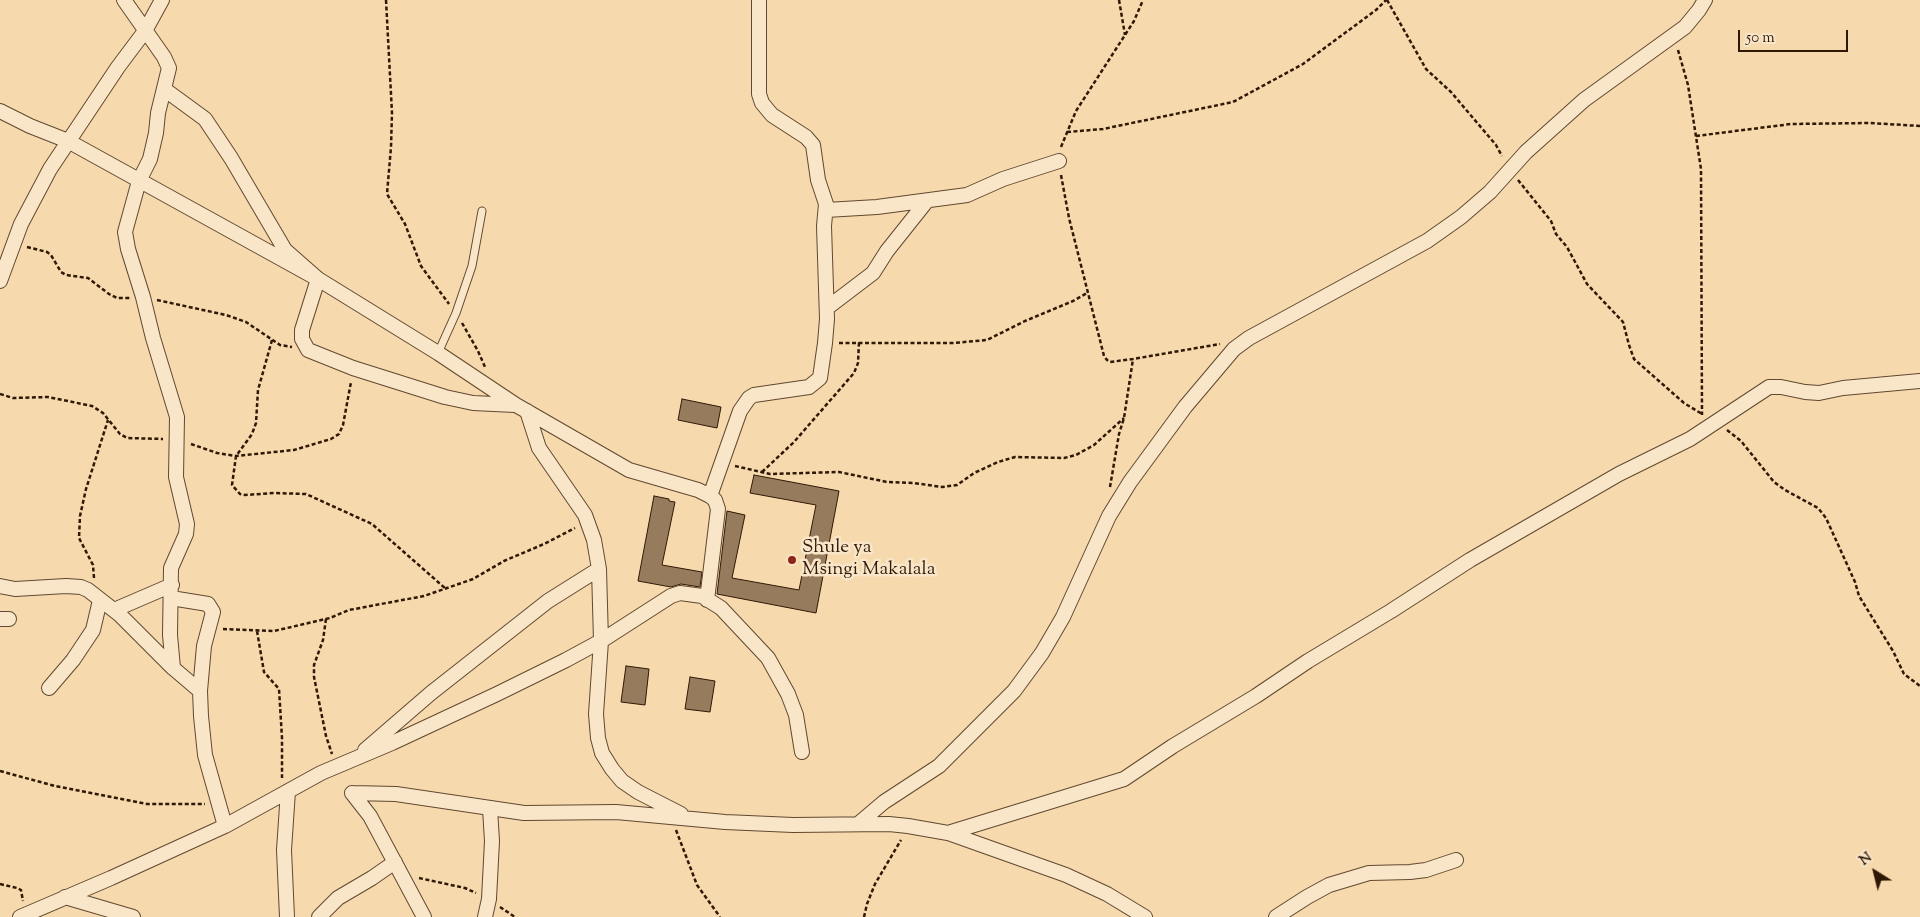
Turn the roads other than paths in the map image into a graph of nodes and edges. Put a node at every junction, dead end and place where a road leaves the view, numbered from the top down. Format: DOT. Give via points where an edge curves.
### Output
graph roads {
  1 [pos="124,0"];
  2 [pos="162,0"];
  3 [pos="759,0"];
  4 [pos="1705,0"];
  5 [pos="145,31"];
  6 [pos="164,89"];
  7 [pos="0,111"];
  8 [pos="68,141"];
  9 [pos="1059,161"];
  10 [pos="139,181"];
  11 [pos="926,202"];
  12 [pos="826,210"];
  13 [pos="482,211"];
  14 [pos="318,279"];
  15 [pos="0,281"];
  16 [pos="827,308"];
  17 [pos="438,353"];
  18 [pos="1920,381"];
  19 [pos="521,408"];
  20 [pos="710,496"];
  21 [pos="600,569"];
  22 [pos="0,586"];
  23 [pos="172,592"];
  24 [pos="96,596"];
  25 [pos="707,600"];
  26 [pos="114,610"];
  27 [pos="600,641"];
  28 [pos="173,668"];
  29 [pos="49,688"];
  30 [pos="200,691"];
  31 [pos="802,752"];
  32 [pos="354,760"];
  33 [pos="285,793"];
  34 [pos="490,809"];
  35 [pos="691,818"];
  36 [pos="858,824"];
  37 [pos="225,826"];
  38 [pos="948,833"];
  39 [pos="1456,860"];
  40 [pos="395,862"];
  41 [pos="66,897"];
  42 [pos="22,916"];
  43 [pos="133,917"];
  44 [pos="287,917"];
  45 [pos="319,917"];
  46 [pos="424,917"];
  47 [pos="485,917"];
  48 [pos="1145,917"];
  49 [pos="1276,917"];
  1 -- 5 [label="street"];
  2 -- 5 [label="street"];
  3 -- 12 [label="street" via="759,94 772,115 813,144"];
  4 -- 36 [label="street" via="1685,27 1584,100 1461,217 1426,241 1234,349 1185,407 1130,482 1109,516 1063,617 1014,691 939,766 884,802"];
  5 -- 6 [label="street" via="169,68"];
  5 -- 8 [label="street"];
  6 -- 10 [label="street" via="150,159"];
  6 -- 14 [label="street" via="205,119 286,250"];
  7 -- 8 [label="street"];
  8 -- 10 [label="street"];
  8 -- 15 [label="street" via="21,224"];
  9 -- 11 [label="street" via="1003,179 967,195"];
  10 -- 14 [label="street"];
  10 -- 23 [label="street" via="125,232 177,417 176,477 187,524 171,568"];
  11 -- 12 [label="street"];
  11 -- 16 [label="street" via="873,273"];
  12 -- 16 [label="street"];
  13 -- 17 [label="lane" via="472,266"];
  14 -- 17 [label="street"];
  14 -- 19 [label="street" via="302,330 302,339 308,350 445,397"];
  16 -- 20 [label="street" via="820,378 804,389 749,398 740,411"];
  17 -- 19 [label="street"];
  18 -- 38 [label="street" via="1819,393 1769,387 1702,431 1605,482 1470,560 1124,779"];
  19 -- 20 [label="street" via="629,470"];
  19 -- 21 [label="street" via="538,448 577,501 587,521"];
  20 -- 25 [label="street" via="718,509"];
  21 -- 27 [label="street"];
  21 -- 32 [label="street" via="540,607 431,692"];
  22 -- 24 [label="street" via="15,589 82,587"];
  23 -- 26 [label="street"];
  23 -- 28 [label="street" via="170,635"];
  23 -- 30 [label="street" via="208,604 213,612 204,646"];
  24 -- 26 [label="street"];
  24 -- 29 [label="street" via="93,630"];
  25 -- 27 [label="street" via="702,596 680,593 671,596"];
  25 -- 31 [label="street" via="721,608 768,658 796,715"];
  26 -- 28 [label="street"];
  27 -- 32 [label="street" via="498,694"];
  27 -- 35 [label="street" via="596,714 602,753 622,781"];
  28 -- 30 [label="street"];
  30 -- 37 [label="street" via="206,755"];
  32 -- 33 [label="street" via="321,773"];
  33 -- 37 [label="street"];
  33 -- 44 [label="street"];
  34 -- 35 [label="street" via="524,813 616,812"];
  34 -- 40 [label="street" via="396,794 352,793 370,816"];
  34 -- 47 [label="street" via="492,841"];
  35 -- 36 [label="street" via="792,825"];
  36 -- 38 [label="street" via="889,824"];
  37 -- 41 [label="street"];
  38 -- 48 [label="street" via="1066,876 1107,894"];
  39 -- 49 [label="street" via="1426,870 1369,873 1329,885"];
  40 -- 45 [label="street" via="338,898"];
  40 -- 46 [label="street"];
  41 -- 42 [label="street"];
  41 -- 43 [label="street"];
}
